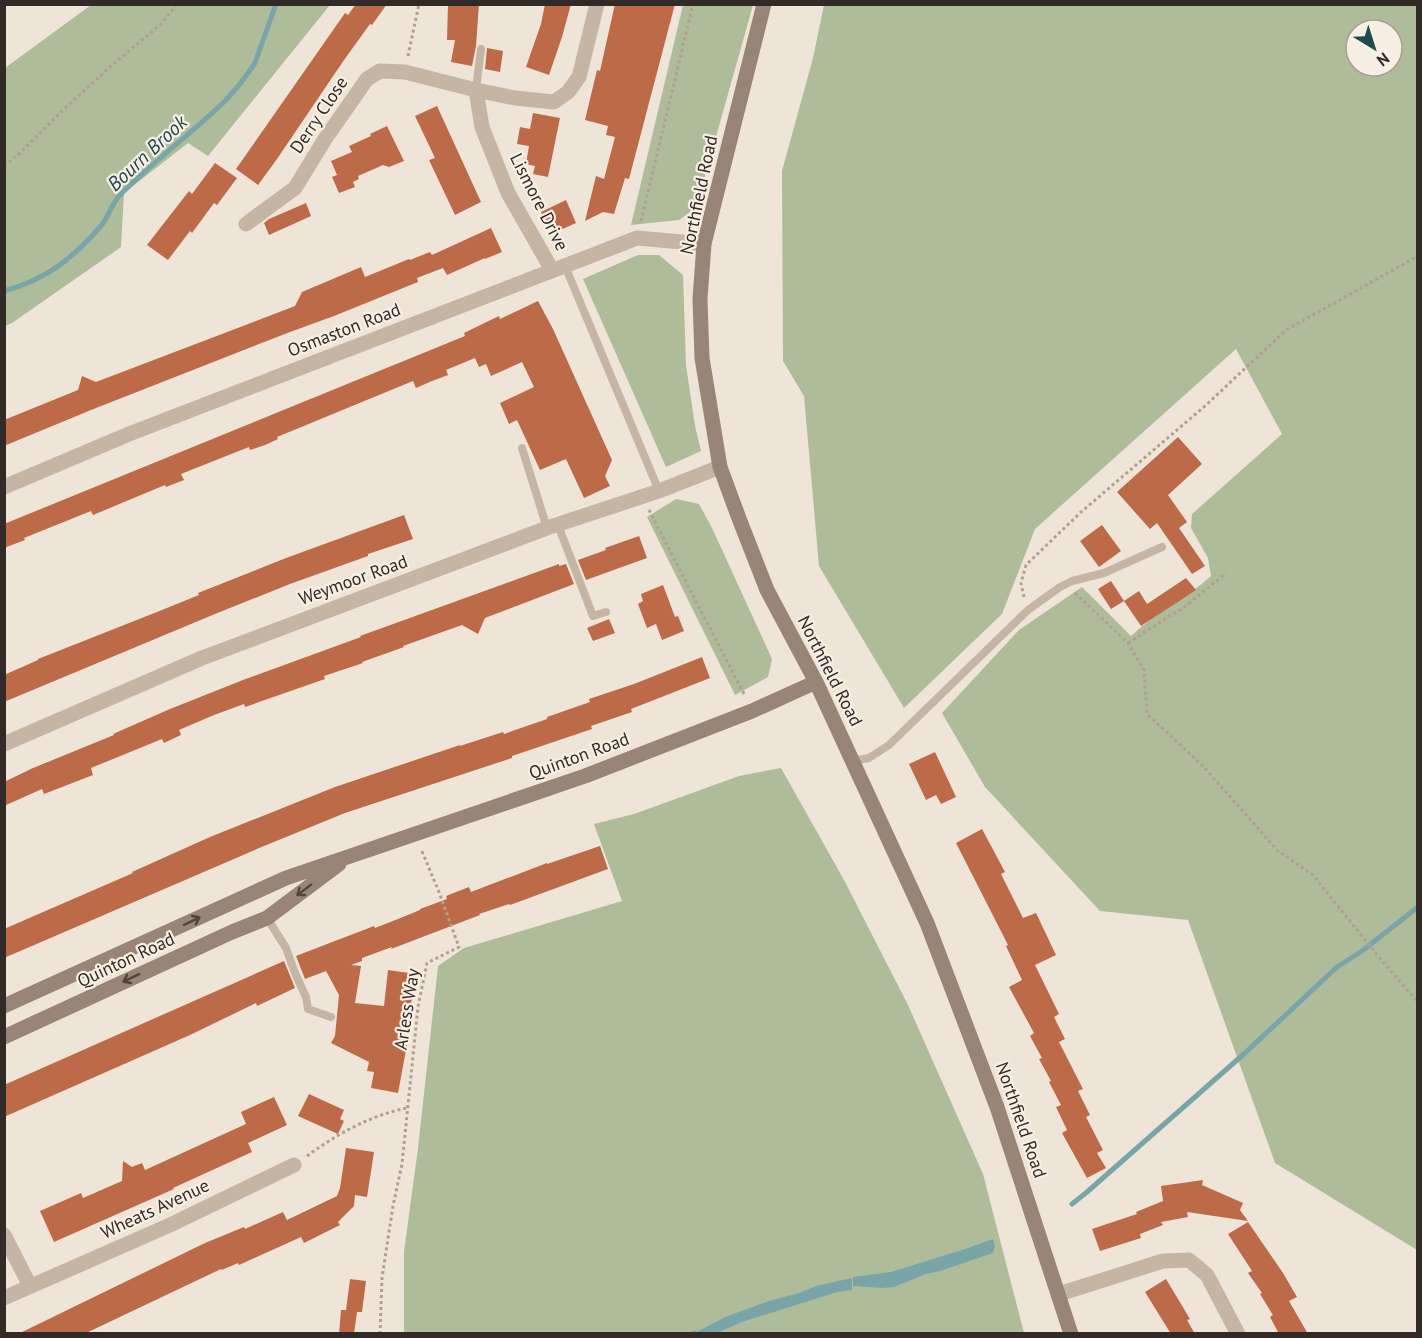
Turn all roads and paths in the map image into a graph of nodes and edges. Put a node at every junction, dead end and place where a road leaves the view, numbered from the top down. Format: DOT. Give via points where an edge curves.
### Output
graph roads {
  1 [pos="177,4"];
  2 [pos="419,4"];
  3 [pos="597,4"];
  4 [pos="693,4"];
  5 [pos="764,4"];
  6 [pos="481,49"];
  7 [pos="405,72"];
  8 [pos="476,90"];
  9 [pos="4,166"];
  10 [pos="246,224"];
  11 [pos="637,238"];
  12 [pos="704,244"];
  13 [pos="1418,256"];
  14 [pos="558,268"];
  15 [pos="522,448"];
  16 [pos="720,467"];
  17 [pos="4,487"];
  18 [pos="658,491"];
  19 [pos="642,496"];
  20 [pos="553,527"];
  21 [pos="1162,547"];
  22 [pos="1226,573"];
  23 [pos="1074,592"];
  24 [pos="1028,610"];
  25 [pos="606,612"];
  26 [pos="1128,643"];
  27 [pos="816,682"];
  28 [pos="752,711"];
  29 [pos="4,744"];
  30 [pos="852,761"];
  31 [pos="415,833"];
  32 [pos="351,855"];
  33 [pos="267,918"];
  34 [pos="1418,1002"];
  35 [pos="4,1006"];
  36 [pos="331,1017"];
  37 [pos="4,1037"];
  38 [pos="407,1108"];
  39 [pos="294,1165"];
  40 [pos="4,1235"];
  41 [pos="30,1286"];
  42 [pos="1059,1294"];
  43 [pos="4,1298"];
  44 [pos="380,1334"];
  45 [pos="1071,1334"];
  46 [pos="1238,1334"];
  1 -- 9 [label="path" via="160,25"];
  2 -- 7 [label="path"];
  3 -- 8 [label="street" via="579,77 554,102"];
  4 -- 11 [label="path"];
  5 -- 12 [label="street, Northfield Road"];
  6 -- 8 [label="lane"];
  7 -- 8 [label="street, Derry Close"];
  7 -- 10 [label="street, Derry Close" via="380,71 367,79 295,188"];
  8 -- 14 [label="street, Lismore Drive" via="482,127 508,192"];
  11 -- 12 [label="street, Osmaston Road"];
  11 -- 14 [label="street, Osmaston Road"];
  12 -- 16 [label="street, Northfield Road" via="700,299 702,358"];
  13 -- 24 [label="path" via="1286,330 1205,406 1080,513 1026,565 1021,583"];
  14 -- 17 [label="street, Osmaston Road" via="129,434"];
  14 -- 18 [label="lane"];
  15 -- 20 [label="lane"];
  16 -- 18 [label="street, Weymoor Road"];
  16 -- 27 [label="street, Northfield Road" via="767,590"];
  18 -- 19 [label="street, Weymoor Road"];
  19 -- 20 [label="street, Weymoor Road"];
  19 -- 28 [label="path"];
  20 -- 25 [label="lane" via="593,616"];
  20 -- 29 [label="street, Weymoor Road" via="202,658"];
  21 -- 24 [label="lane" via="1104,573 1072,581"];
  22 -- 26 [label="path"];
  23 -- 26 [label="path"];
  24 -- 30 [label="lane" via="890,745 869,758"];
  26 -- 34 [label="path" via="1144,670 1147,714 1203,766 1278,851 1312,875"];
  27 -- 28 [label="street, Quinton Road"];
  27 -- 30 [label="street, Northfield Road"];
  28 -- 31 [label="street, Quinton Road" via="585,776"];
  30 -- 42 [label="street, Northfield Road" via="927,923 997,1107"];
  31 -- 32 [label="street, Quinton Road"];
  31 -- 38 [label="path, Arless Way" via="459,947 427,963"];
  32 -- 33 [label="street, Quinton Road, one-way"];
  35 -- 32 [label="street, Quinton Road, one-way" via="286,878"];
  33 -- 36 [label="lane" via="286,948 308,1009"];
  33 -- 37 [label="street, Quinton Road, one-way"];
  38 -- 39 [label="path" via="357,1125"];
  38 -- 44 [label="path" via="402,1164 382,1278"];
  39 -- 41 [label="street, Wheats Avenue"];
  40 -- 41 [label="street"];
  41 -- 43 [label="street, Wheats Avenue"];
  42 -- 45 [label="street, Northfield Road"];
  42 -- 46 [label="street" via="1163,1262 1189,1260 1207,1275"];
}
